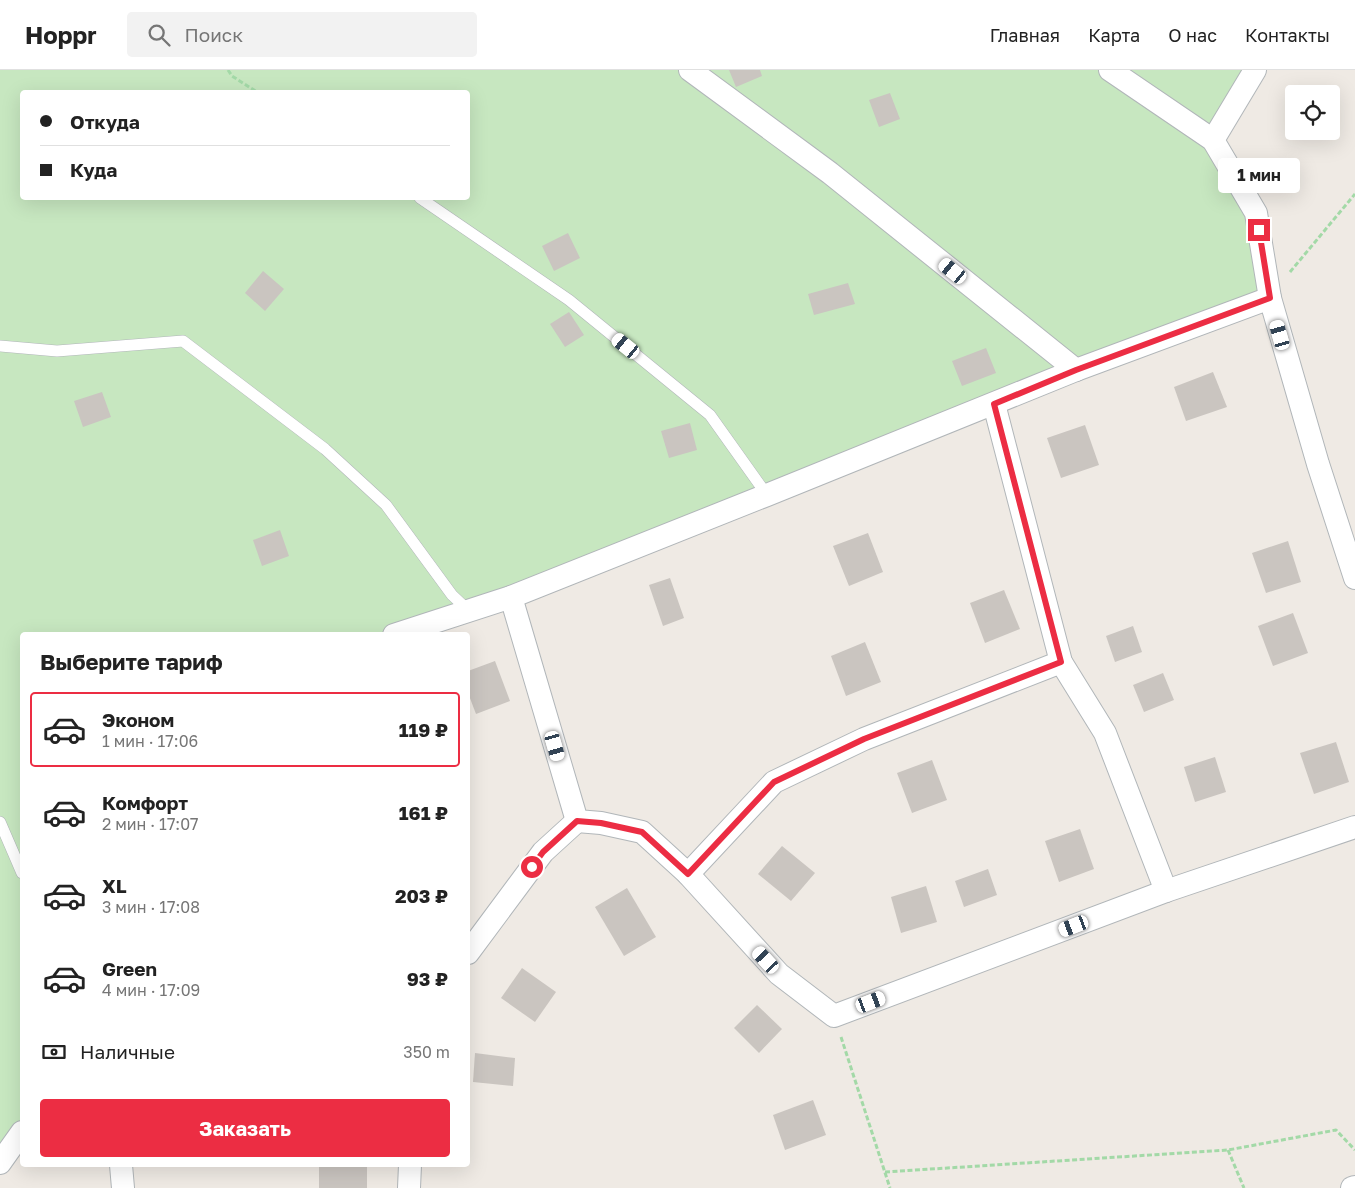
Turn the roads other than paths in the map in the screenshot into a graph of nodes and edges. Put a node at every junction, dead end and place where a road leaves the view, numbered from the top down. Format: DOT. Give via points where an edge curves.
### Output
graph roads {
  1 [pos="690,70"];
  2 [pos="1110,70"];
  3 [pos="1254,70"];
  4 [pos="1213,140"];
  5 [pos="423,200"];
  6 [pos="1270,298"];
  7 [pos="0,346"];
  8 [pos="1076,370"];
  9 [pos="994,404"];
  10 [pos="767,495"];
  11 [pos="1355,578"];
  12 [pos="511,597"];
  13 [pos="469,611"];
  14 [pos="403,632"];
  15 [pos="1061,662"];
  16 [pos="577,821"];
  17 [pos="0,822"];
  18 [pos="1355,826"];
  19 [pos="20,868"];
  20 [pos="688,874"];
  21 [pos="1166,890"];
  22 [pos="470,950"];
  23 [pos="20,1135"];
  24 [pos="0,1163"];
  25 [pos="121,1167"];
  26 [pos="410,1167"];
  27 [pos="122,1188"];
  28 [pos="410,1188"];
  1 -- 8 [label="street" via="830,173"];
  2 -- 4 [label="street"];
  3 -- 4 [label="street"];
  4 -- 6 [label="street" via="1256,213"];
  5 -- 10 [label="lane" via="569,300 710,415"];
  6 -- 8 [label="street"];
  6 -- 11 [label="street"];
  7 -- 13 [label="lane" via="57,351 183,341 326,449 386,505 452,595"];
  8 -- 9 [label="street"];
  9 -- 10 [label="street"];
  9 -- 15 [label="street"];
  10 -- 12 [label="street"];
  12 -- 13 [label="street"];
  12 -- 16 [label="street"];
  13 -- 14 [label="street"];
  15 -- 20 [label="street" via="864,739 774,782"];
  15 -- 21 [label="street" via="1105,733"];
  16 -- 20 [label="street" via="642,832"];
  16 -- 22 [label="street" via="543,852"];
  17 -- 19 [label="lane"];
  18 -- 21 [label="street"];
  20 -- 21 [label="street" via="780,974 834,1016"];
  23 -- 24 [label="street"];
  25 -- 27 [label="street"];
  26 -- 28 [label="street"];
}
